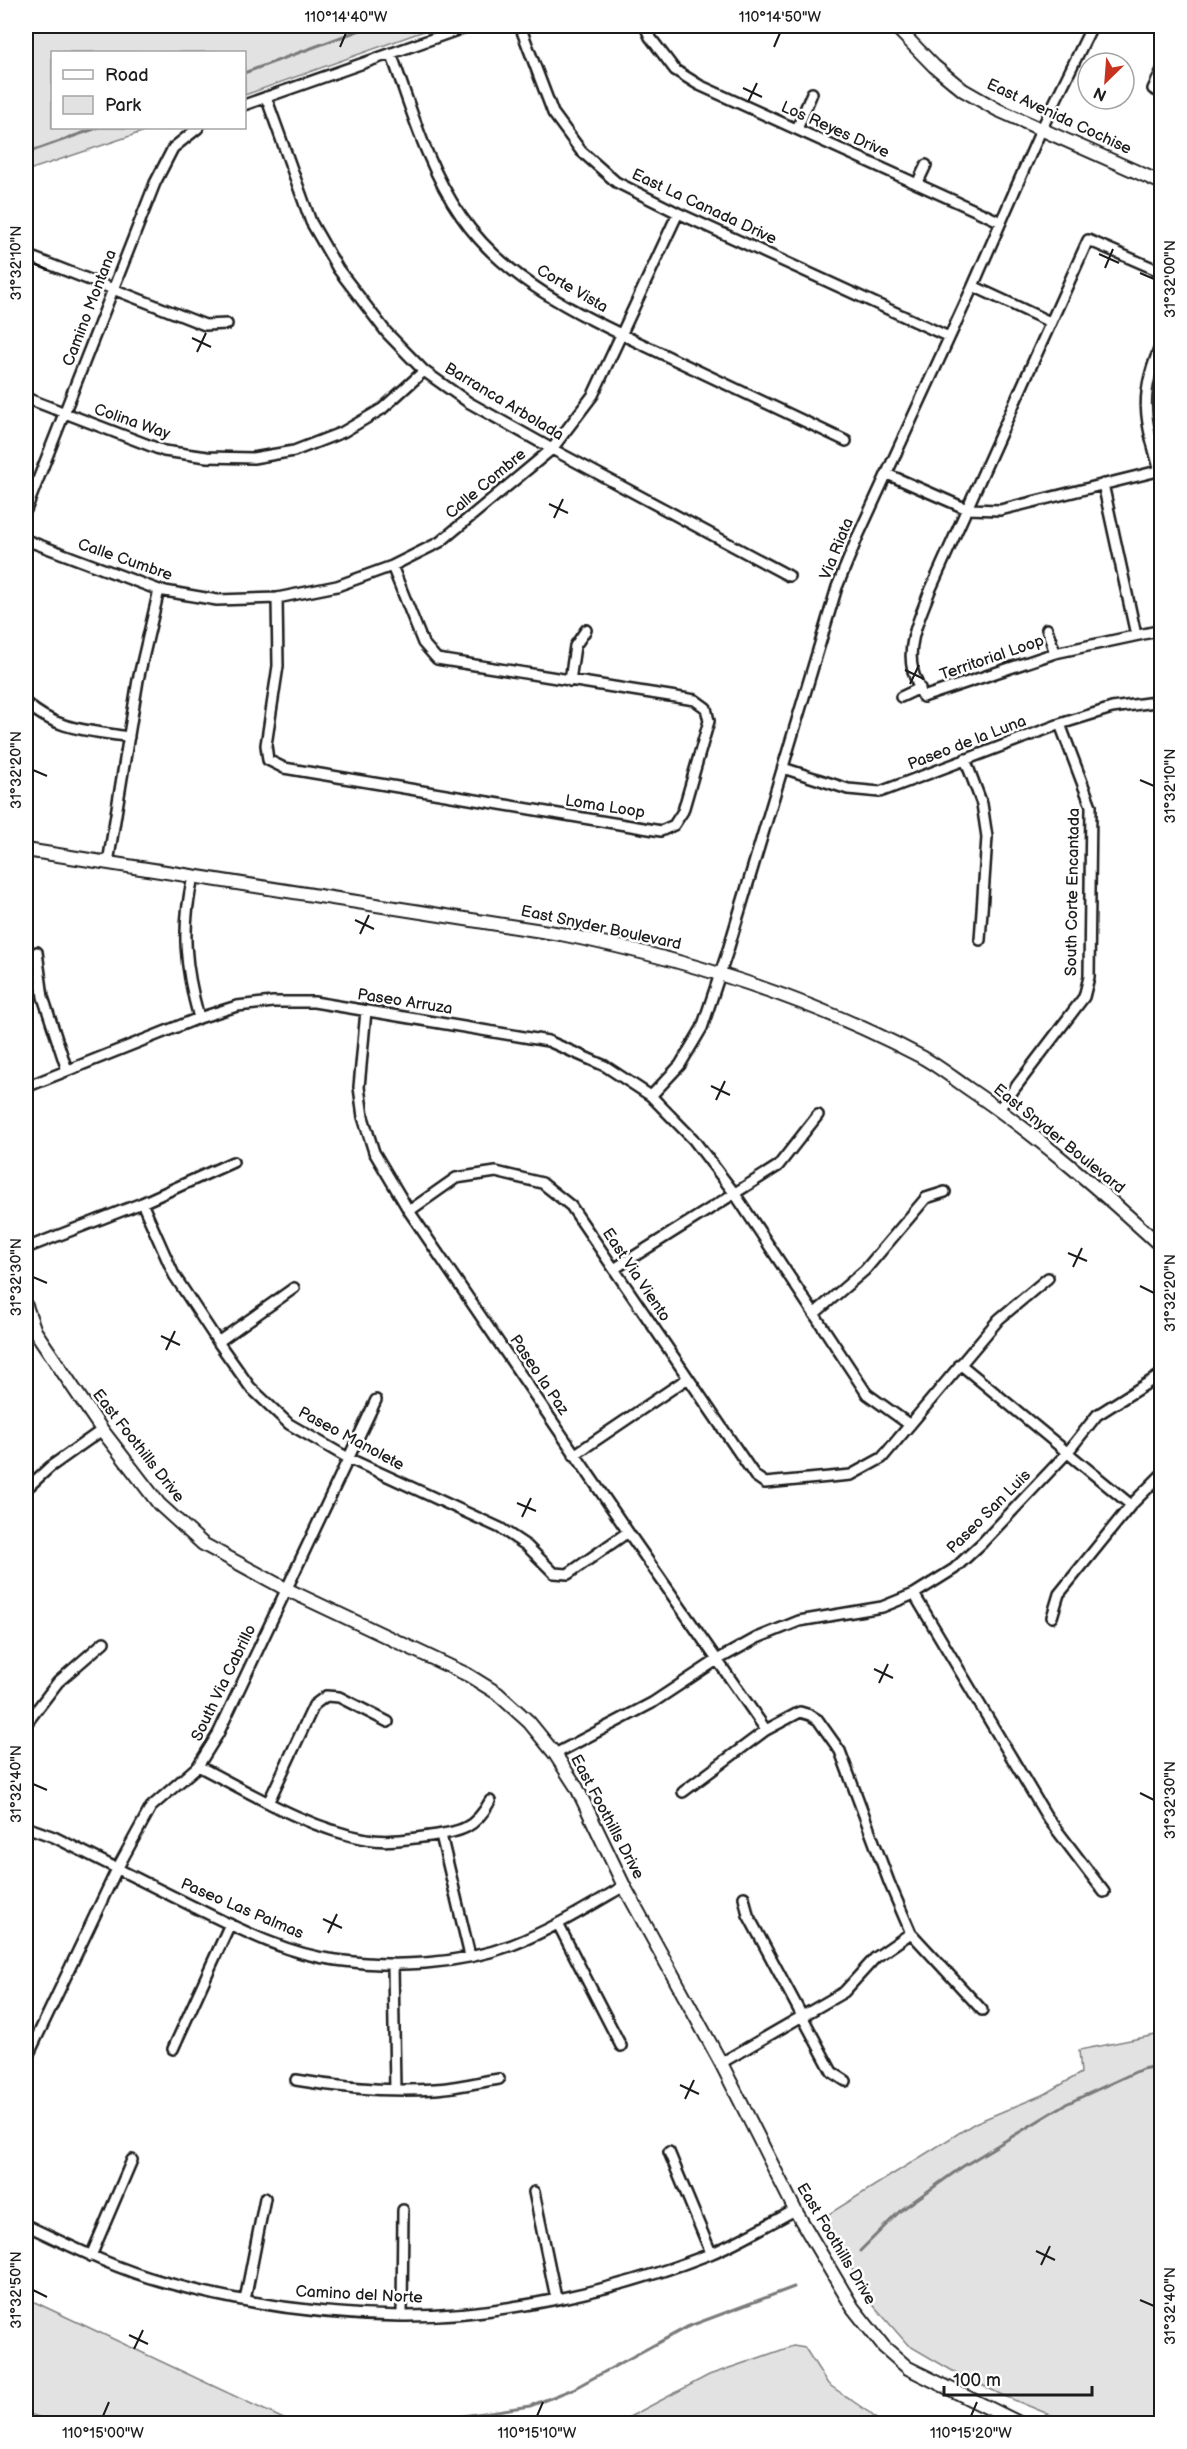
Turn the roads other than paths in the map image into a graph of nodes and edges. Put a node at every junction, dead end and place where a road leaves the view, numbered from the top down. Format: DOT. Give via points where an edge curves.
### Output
graph roads {
  1 [pos="469,26"];
  2 [pos="520,26"];
  3 [pos="645,26"];
  4 [pos="895,26"];
  5 [pos="1092,26"];
  6 [pos="391,53"];
  7 [pos="1161,70"];
  8 [pos="1157,91"];
  9 [pos="812,93"];
  10 [pos="266,97"];
  11 [pos="246,104"];
  12 [pos="1042,128"];
  13 [pos="197,129"];
  14 [pos="797,129"];
  15 [pos="926,165"];
  16 [pos="1161,183"];
  17 [pos="917,184"];
  18 [pos="678,213"];
  19 [pos="1001,222"];
  20 [pos="26,255"];
  21 [pos="1161,272"];
  22 [pos="973,286"];
  23 [pos="113,289"];
  24 [pos="1050,322"];
  25 [pos="227,324"];
  26 [pos="623,334"];
  27 [pos="949,337"];
  28 [pos="1161,343"];
  29 [pos="424,371"];
  30 [pos="26,398"];
  31 [pos="65,414"];
  32 [pos="846,441"];
  33 [pos="552,449"];
  34 [pos="1161,471"];
  35 [pos="887,474"];
  36 [pos="1103,484"];
  37 [pos="967,509"];
  38 [pos="26,510"];
  39 [pos="26,540"];
  40 [pos="392,566"];
  41 [pos="789,576"];
  42 [pos="159,590"];
  43 [pos="277,598"];
  44 [pos="1047,629"];
  45 [pos="586,630"];
  46 [pos="1161,630"];
  47 [pos="1136,634"];
  48 [pos="1055,653"];
  49 [pos="570,681"];
  50 [pos="920,688"];
  51 [pos="901,697"];
  52 [pos="1161,701"];
  53 [pos="27,707"];
  54 [pos="1060,724"];
  55 [pos="129,737"];
  56 [pos="965,759"];
  57 [pos="783,768"];
  58 [pos="26,850"];
  59 [pos="108,863"];
  60 [pos="194,877"];
  61 [pos="980,940"];
  62 [pos="36,952"];
  63 [pos="721,972"];
  64 [pos="366,1011"];
  65 [pos="199,1018"];
  66 [pos="67,1070"];
  67 [pos="26,1087"];
  68 [pos="651,1096"];
  69 [pos="999,1109"];
  70 [pos="818,1115"];
  71 [pos="233,1162"];
  72 [pos="945,1192"];
  73 [pos="735,1194"];
  74 [pos="142,1203"];
  75 [pos="409,1211"];
  76 [pos="1161,1247"];
  77 [pos="26,1248"];
  78 [pos="614,1269"];
  79 [pos="1048,1278"];
  80 [pos="294,1288"];
  81 [pos="26,1306"];
  82 [pos="814,1314"];
  83 [pos="218,1342"];
  84 [pos="960,1364"];
  85 [pos="1161,1374"];
  86 [pos="688,1378"];
  87 [pos="376,1400"];
  88 [pos="910,1425"];
  89 [pos="102,1430"];
  90 [pos="1067,1454"];
  91 [pos="574,1455"];
  92 [pos="348,1458"];
  93 [pos="1161,1474"];
  94 [pos="26,1489"];
  95 [pos="1131,1505"];
  96 [pos="628,1532"];
  97 [pos="286,1589"];
  98 [pos="914,1594"];
  99 [pos="1052,1617"];
  100 [pos="104,1642"];
  101 [pos="717,1660"];
  102 [pos="388,1722"];
  103 [pos="26,1724"];
  104 [pos="766,1730"];
  105 [pos="555,1754"];
  106 [pos="198,1766"];
  107 [pos="683,1792"];
  108 [pos="269,1801"];
  109 [pos="490,1801"];
  110 [pos="26,1827"];
  111 [pos="441,1835"];
  112 [pos="117,1869"];
  113 [pos="624,1886"];
  114 [pos="1104,1892"];
  115 [pos="744,1897"];
  116 [pos="230,1924"];
  117 [pos="558,1924"];
  118 [pos="911,1933"];
  119 [pos="470,1956"];
  120 [pos="393,1965"];
  121 [pos="982,2010"];
  122 [pos="802,2018"];
  123 [pos="621,2046"];
  124 [pos="173,2049"];
  125 [pos="26,2060"];
  126 [pos="721,2063"];
  127 [pos="499,2079"];
  128 [pos="296,2080"];
  129 [pos="846,2080"];
  130 [pos="395,2090"];
  131 [pos="669,2152"];
  132 [pos="132,2160"];
  133 [pos="534,2192"];
  134 [pos="265,2198"];
  135 [pos="403,2210"];
  136 [pos="795,2210"];
  137 [pos="26,2225"];
  138 [pos="711,2253"];
  139 [pos="91,2256"];
  140 [pos="556,2298"];
  141 [pos="245,2300"];
  142 [pos="402,2316"];
  143 [pos="1021,2424"];
  1 -- 6 [label="street"];
  2 -- 18 [label="street, East La Canada Drive" via="553,113 581,151 616,182"];
  3 -- 14 [label="street, Los Reyes Drive" via="675,70"];
  4 -- 12 [label="street, East Avenida Cochise" via="963,90"];
  5 -- 12 [label="street, Via Riata"];
  6 -- 10 [label="street"];
  6 -- 26 [label="street, Corte Vista" via="434,168 461,217 497,257 539,291"];
  7 -- 8 [label="street"];
  9 -- 14 [label="street"];
  10 -- 11 [label="street"];
  10 -- 29 [label="street, Barranca Arbolada" via="311,222 338,269 387,333"];
  12 -- 16 [label="street, East Avenida Cochise"];
  12 -- 19 [label="street, Via Riata"];
  13 -- 23 [label="street, Camino Montana" via="173,148"];
  14 -- 17 [label="street, Los Reyes Drive"];
  15 -- 17 [label="street"];
  17 -- 19 [label="street, Los Reyes Drive"];
  18 -- 26 [label="street, Calle Combre"];
  18 -- 27 [label="street, East La Canada Drive"];
  19 -- 22 [label="street, Via Riata"];
  20 -- 23 [label="street"];
  21 -- 24 [label="street, Territorial Loop" via="1088,240"];
  22 -- 24 [label="street"];
  22 -- 27 [label="street, Via Riata"];
  23 -- 25 [label="street" via="205,325"];
  23 -- 31 [label="street, Camino Montana"];
  24 -- 37 [label="street, Territorial Loop"];
  26 -- 32 [label="street, Corte Vista"];
  26 -- 33 [label="street, Calle Combre" via="593,395"];
  27 -- 35 [label="street, Via Riata"];
  28 -- 34 [label="street" via="1146,385 1145,405"];
  29 -- 31 [label="street, Colina Way" via="382,409 343,432 294,451 253,458 207,457 164,450"];
  29 -- 33 [label="street, Barranca Arbolada" via="468,402"];
  30 -- 31 [label="street, Colina Way"];
  31 -- 38 [label="street, Camino Montana"];
  33 -- 40 [label="street, Calle Combre" via="440,542"];
  33 -- 41 [label="street, Barranca Arbolada"];
  34 -- 36 [label="street"];
  35 -- 37 [label="street"];
  35 -- 57 [label="street, Via Riata" via="837,587"];
  36 -- 37 [label="street" via="1000,510"];
  36 -- 47 [label="street"];
  37 -- 50 [label="street, Territorial Loop" via="914,636 912,670"];
  39 -- 42 [label="street, Calle Cumbre"];
  40 -- 43 [label="street, Calle Cumbre" via="337,586"];
  40 -- 49 [label="street, Loma Loop" via="423,643 437,659"];
  42 -- 43 [label="street, Calle Cumbre" via="217,600"];
  42 -- 55 [label="street"];
  43 -- 49 [label="street, Loma Loop" via="278,666 266,745 268,759 284,768 661,831 674,825 683,811 709,721 706,708 695,700"];
  44 -- 48 [label="street"];
  45 -- 49 [label="street" via="575,646"];
  46 -- 47 [label="street, Territorial Loop"];
  47 -- 48 [label="street, Territorial Loop"];
  48 -- 50 [label="street, Territorial Loop" via="923,697"];
  50 -- 51 [label="street"];
  52 -- 54 [label="street, Paseo de la Luna" via="1112,708"];
  53 -- 55 [label="street" via="60,726"];
  54 -- 56 [label="street, Paseo de la Luna"];
  54 -- 69 [label="street, South Corte Encantada" via="1091,806 1089,977 1084,997"];
  55 -- 59 [label="street"];
  56 -- 57 [label="street, Paseo de la Luna" via="880,792 848,789"];
  56 -- 61 [label="street" via="982,804 987,837"];
  57 -- 63 [label="street, Via Riata"];
  58 -- 59 [label="street, East Snyder Boulevard"];
  59 -- 60 [label="street, East Snyder Boulevard"];
  60 -- 63 [label="street, East Snyder Boulevard" via="561,934"];
  60 -- 65 [label="street" via="185,946"];
  62 -- 66 [label="street" via="43,998"];
  63 -- 68 [label="street, Via Riata" via="702,1029 680,1065"];
  63 -- 69 [label="street, East Snyder Boulevard" via="814,1005 911,1052"];
  64 -- 65 [label="street, Paseo Arruza" via="314,1002 273,1002 237,1006"];
  64 -- 68 [label="street, Paseo Arruza" via="548,1041 605,1066"];
  64 -- 75 [label="street, Paseo la Paz" via="359,1087 363,1117 374,1152"];
  65 -- 66 [label="street, Paseo Arruza"];
  66 -- 67 [label="street, Paseo Arruza"];
  68 -- 73 [label="street, Paseo Arruza" via="693,1139"];
  69 -- 76 [label="street, East Snyder Boulevard"];
  70 -- 73 [label="street" via="778,1166"];
  71 -- 74 [label="street"];
  72 -- 82 [label="street" via="926,1198 865,1270"];
  73 -- 78 [label="street"];
  73 -- 82 [label="street, Paseo Arruza"];
  74 -- 77 [label="street"];
  74 -- 83 [label="street, Paseo Manolete" via="174,1275"];
  75 -- 78 [label="street, East Via Viento" via="456,1178 496,1172 542,1183 571,1206"];
  75 -- 91 [label="street, Paseo la Paz"];
  78 -- 86 [label="street, East Via Viento"];
  79 -- 84 [label="street, East Via Viento" via="999,1319"];
  80 -- 83 [label="street"];
  81 -- 89 [label="street, East Foothills Drive" via="35,1330"];
  82 -- 88 [label="street, Paseo Arruza" via="867,1394"];
  83 -- 92 [label="street, Paseo Manolete" via="249,1387 289,1424"];
  84 -- 88 [label="street, East Via Viento"];
  84 -- 90 [label="street"];
  85 -- 90 [label="street, Paseo San Luis" via="1097,1415"];
  86 -- 88 [label="street, East Via Viento" via="755,1476 765,1483 851,1475 882,1458"];
  86 -- 91 [label="street"];
  87 -- 92 [label="street, South Via Cabrillo"];
  89 -- 94 [label="street"];
  89 -- 97 [label="street, East Foothills Drive" via="159,1503 203,1544"];
  90 -- 95 [label="street"];
  90 -- 98 [label="street, Paseo San Luis" via="982,1544 954,1569"];
  91 -- 96 [label="street, Paseo la Paz"];
  92 -- 96 [label="street, Paseo Manolete" via="500,1528 527,1546 554,1573 568,1574"];
  92 -- 97 [label="street, South Via Cabrillo"];
  93 -- 95 [label="street"];
  95 -- 99 [label="street" via="1059,1594"];
  96 -- 101 [label="street, Paseo la Paz"];
  97 -- 105 [label="street, East Foothills Drive" via="468,1674 497,1693"];
  97 -- 106 [label="street, South Via Cabrillo" via="218,1734"];
  98 -- 101 [label="street, Paseo San Luis" via="882,1607 798,1621"];
  98 -- 114 [label="street" via="1047,1817"];
  100 -- 103 [label="street" via="58,1682"];
  101 -- 104 [label="street, Paseo la Paz"];
  101 -- 105 [label="street, Paseo San Luis" via="652,1703"];
  102 -- 108 [label="street" via="339,1697 326,1696 314,1705"];
  104 -- 107 [label="street"];
  104 -- 118 [label="street" via="800,1712 818,1720 840,1751"];
  105 -- 113 [label="street, East Foothills Drive" via="577,1788"];
  106 -- 108 [label="street"];
  106 -- 112 [label="street, South Via Cabrillo" via="151,1807"];
  108 -- 111 [label="street" via="327,1829 368,1839"];
  109 -- 111 [label="street" via="481,1817 463,1830"];
  110 -- 112 [label="street, Paseo Las Palmas"];
  111 -- 119 [label="street"];
  112 -- 116 [label="street, Paseo Las Palmas"];
  112 -- 125 [label="street, South Via Cabrillo"];
  113 -- 117 [label="street, Paseo Las Palmas"];
  113 -- 126 [label="street, East Foothills Drive"];
  115 -- 122 [label="street" via="748,1915"];
  116 -- 120 [label="street, Paseo Las Palmas" via="286,1947 335,1960"];
  116 -- 124 [label="street"];
  117 -- 119 [label="street, Paseo Las Palmas" via="511,1945"];
  117 -- 123 [label="street"];
  118 -- 121 [label="street"];
  118 -- 122 [label="street" via="874,1958 844,1992"];
  119 -- 120 [label="street, Paseo Las Palmas"];
  120 -- 130 [label="street"];
  122 -- 126 [label="street"];
  122 -- 129 [label="street" via="832,2072"];
  126 -- 136 [label="street, East Foothills Drive"];
  127 -- 130 [label="street" via="437,2089"];
  128 -- 130 [label="street" via="345,2089"];
  131 -- 138 [label="street"];
  132 -- 139 [label="street"];
  133 -- 140 [label="street"];
  134 -- 141 [label="street"];
  135 -- 142 [label="street"];
  136 -- 138 [label="street, Camino del Norte"];
  136 -- 143 [label="street, East Foothills Drive" via="853,2308 884,2347 908,2368"];
  137 -- 139 [label="street, Camino del Norte"];
  138 -- 140 [label="street, Camino del Norte" via="628,2281"];
  139 -- 141 [label="street, Camino del Norte" via="163,2282"];
  140 -- 142 [label="street, Camino del Norte" via="476,2311"];
  141 -- 142 [label="street, Camino del Norte" via="310,2310"];
}
